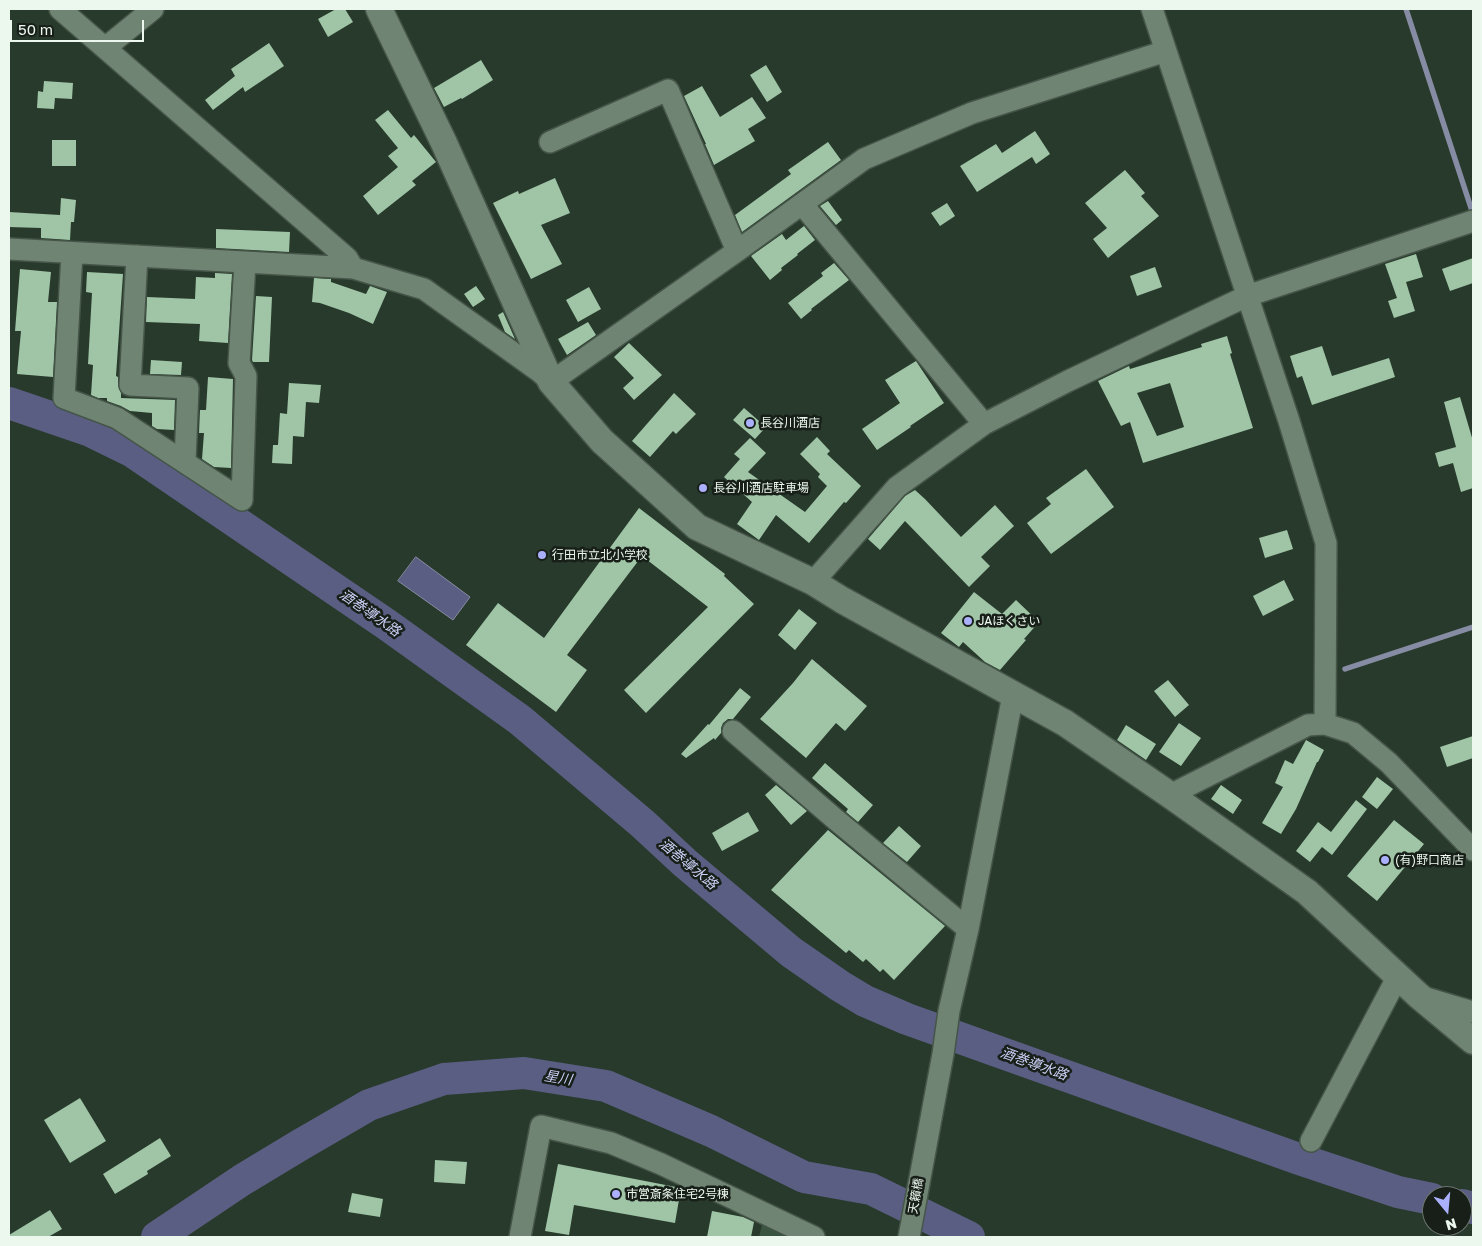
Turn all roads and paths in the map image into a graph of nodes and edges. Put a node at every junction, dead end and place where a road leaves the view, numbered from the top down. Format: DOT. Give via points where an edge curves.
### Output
graph roads {
  1 [pos="60,9"];
  2 [pos="153,9"];
  3 [pos="379,9"];
  4 [pos="1152,9"];
  5 [pos="105,48"];
  6 [pos="1166,51"];
  7 [pos="550,142"];
  8 [pos="802,204"];
  9 [pos="1473,221"];
  10 [pos="9,249"];
  11 [pos="737,252"];
  12 [pos="72,253"];
  13 [pos="138,256"];
  14 [pos="245,263"];
  15 [pos="354,268"];
  16 [pos="1247,296"];
  17 [pos="551,382"];
  18 [pos="984,424"];
  19 [pos="185,462"];
  20 [pos="813,582"];
  21 [pos="1013,695"];
  22 [pos="1326,724"];
  23 [pos="733,731"];
  24 [pos="1170,795"];
  25 [pos="1473,850"];
  26 [pos="968,929"];
  27 [pos="1398,976"];
  28 [pos="1419,996"];
  29 [pos="1473,1012"];
  30 [pos="1473,1041"];
  31 [pos="1312,1141"];
  32 [pos="520,1237"];
  33 [pos="814,1237"];
  34 [pos="908,1237"];
  1 -- 5 [label="street"];
  2 -- 5 [label="street"];
  3 -- 17 [label="street" via="444,143"];
  4 -- 6 [label="street"];
  5 -- 15 [label="street" via="347,258"];
  6 -- 8 [label="street" via="972,113 864,159"];
  6 -- 16 [label="street"];
  7 -- 11 [label="street" via="668,90"];
  8 -- 11 [label="street"];
  8 -- 18 [label="street"];
  9 -- 16 [label="street"];
  10 -- 12 [label="street"];
  11 -- 17 [label="street"];
  12 -- 13 [label="street"];
  12 -- 19 [label="street" via="64,398 117,418"];
  13 -- 14 [label="street"];
  13 -- 19 [label="street" via="130,385 188,388"];
  14 -- 15 [label="street"];
  14 -- 19 [label="street" via="238,363 246,376 242,500"];
  15 -- 17 [label="street" via="424,289"];
  16 -- 18 [label="street"];
  16 -- 22 [label="street" via="1326,543"];
  17 -- 20 [label="street" via="602,441 697,527"];
  18 -- 20 [label="street" via="897,487"];
  20 -- 21 [label="street"];
  21 -- 24 [label="street" via="1065,723"];
  21 -- 26 [label="street, 天籟橋"];
  22 -- 24 [label="street" via="1308,725"];
  22 -- 25 [label="street" via="1353,733 1389,763"];
  23 -- 26 [label="street"];
  24 -- 27 [label="street" via="1307,892"];
  26 -- 34 [label="street, 天籟橋" via="948,1014"];
  27 -- 28 [label="street"];
  27 -- 31 [label="street"];
  28 -- 29 [label="street"];
  28 -- 30 [label="street"];
  32 -- 33 [label="street" via="541,1126 620,1146"];
}
